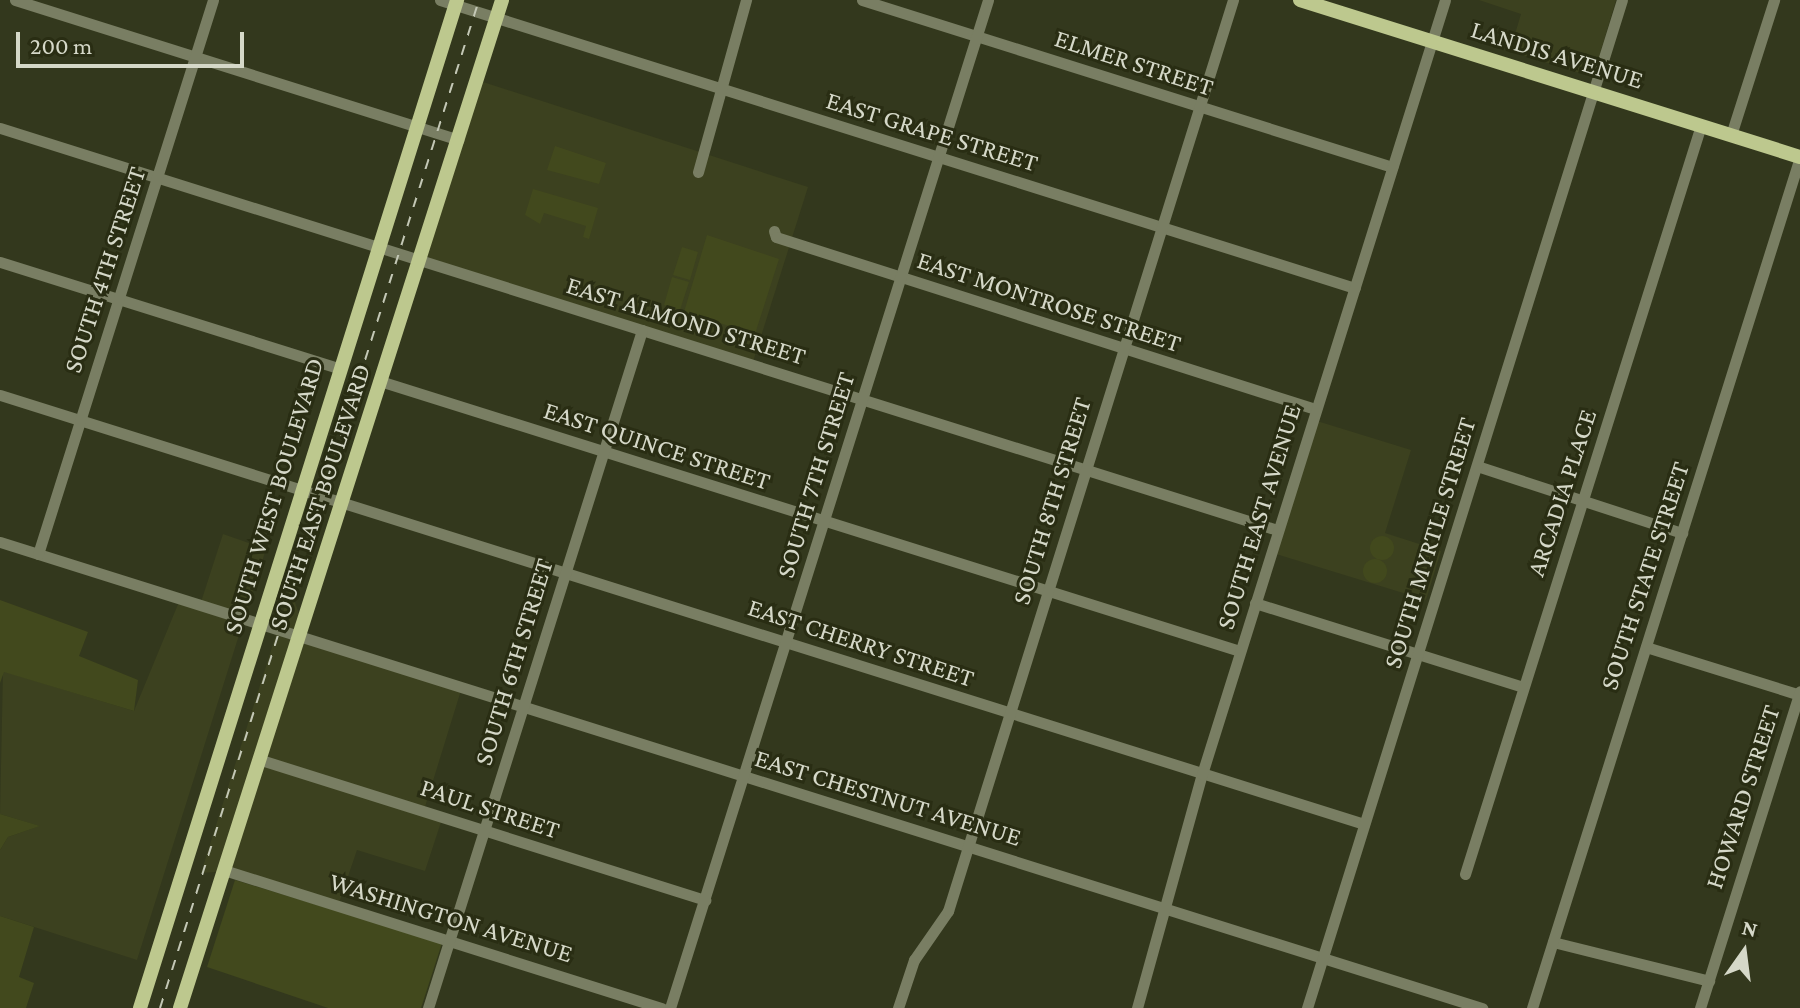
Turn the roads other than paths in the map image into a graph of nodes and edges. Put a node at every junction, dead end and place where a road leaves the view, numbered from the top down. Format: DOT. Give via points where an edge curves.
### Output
graph roads {
  1 [pos="15,0"];
  2 [pos="213,0"];
  3 [pos="440,0"];
  4 [pos="502,0"];
  5 [pos="746,0"];
  6 [pos="862,0"];
  7 [pos="988,0"];
  8 [pos="1233,0"];
  9 [pos="1300,0"];
  10 [pos="1445,0"];
  11 [pos="1622,0"];
  12 [pos="1774,0"];
  13 [pos="456,2"];
  14 [pos="497,18"];
  15 [pos="977,36"];
  16 [pos="1432,41"];
  17 [pos="195,57"];
  18 [pos="718,88"];
  19 [pos="1594,92"];
  20 [pos="1199,106"];
  21 [pos="1701,125"];
  22 [pos="416,126"];
  23 [pos="0,128"];
  24 [pos="1731,135"];
  25 [pos="458,140"];
  26 [pos="938,157"];
  27 [pos="1800,157"];
  28 [pos="1392,167"];
  29 [pos="698,172"];
  30 [pos="157,178"];
  31 [pos="1162,228"];
  32 [pos="774,231"];
  33 [pos="378,247"];
  34 [pos="420,261"];
  35 [pos="0,262"];
  36 [pos="901,278"];
  37 [pos="1355,288"];
  38 [pos="119,299"];
  39 [pos="642,330"];
  40 [pos="1123,349"];
  41 [pos="339,368"];
  42 [pos="383,382"];
  43 [pos="0,395"];
  44 [pos="862,400"];
  45 [pos="1315,409"];
  46 [pos="80,421"];
  47 [pos="603,451"];
  48 [pos="1477,466"];
  49 [pos="1085,470"];
  50 [pos="301,490"];
  51 [pos="1582,500"];
  52 [pos="345,503"];
  53 [pos="824,522"];
  54 [pos="1277,530"];
  55 [pos="1682,533"];
  56 [pos="0,542"];
  57 [pos="38,554"];
  58 [pos="565,572"];
  59 [pos="1047,591"];
  60 [pos="1255,603"];
  61 [pos="259,623"];
  62 [pos="301,636"];
  63 [pos="786,643"];
  64 [pos="1646,647"];
  65 [pos="1240,651"];
  66 [pos="1418,654"];
  67 [pos="1523,687"];
  68 [pos="1800,693"];
  69 [pos="522,706"];
  70 [pos="1009,713"];
  71 [pos="261,760"];
  72 [pos="1202,774"];
  73 [pos="743,776"];
  74 [pos="1364,824"];
  75 [pos="484,830"];
  76 [pos="966,846"];
  77 [pos="227,871"];
  78 [pos="1465,874"];
  79 [pos="705,900"];
  80 [pos="1165,908"];
  81 [pos="448,941"];
  82 [pos="1553,942"];
  83 [pos="1322,958"];
  84 [pos="1709,981"];
  85 [pos="1464,1005"];
  86 [pos="140,1008"];
  87 [pos="180,1008"];
  88 [pos="428,1008"];
  89 [pos="662,1008"];
  90 [pos="670,1008"];
  91 [pos="898,1008"];
  92 [pos="1137,1008"];
  93 [pos="1307,1008"];
  94 [pos="1482,1008"];
  95 [pos="1532,1008"];
  96 [pos="1700,1008"];
  1 -- 17 [label="street"];
  2 -- 17 [label="street, SOUTH 4TH STREET"];
  3 -- 13 [label="street, EAST GRAPE STREET"];
  4 -- 14 [label="main road, SOUTH EAST BOULEVARD"];
  5 -- 18 [label="street"];
  6 -- 15 [label="street, ELMER STREET"];
  7 -- 15 [label="street, SOUTH 7TH STREET"];
  8 -- 20 [label="street, SOUTH 8TH STREET"];
  9 -- 16 [label="main road, LANDIS AVENUE"];
  10 -- 16 [label="street, SOUTH EAST AVENUE"];
  11 -- 19 [label="street, SOUTH MYRTLE STREET"];
  12 -- 24 [label="street"];
  13 -- 14 [label="street, EAST GRAPE STREET"];
  13 -- 22 [label="main road, SOUTH WEST BOULEVARD"];
  14 -- 18 [label="street, EAST GRAPE STREET"];
  14 -- 25 [label="main road, SOUTH EAST BOULEVARD"];
  15 -- 20 [label="street, ELMER STREET"];
  15 -- 26 [label="street, SOUTH 7TH STREET"];
  16 -- 19 [label="main road, LANDIS AVENUE"];
  16 -- 28 [label="street, SOUTH EAST AVENUE"];
  17 -- 22 [label="street"];
  17 -- 30 [label="street, SOUTH 4TH STREET"];
  18 -- 26 [label="street, EAST GRAPE STREET"];
  18 -- 29 [label="street"];
  19 -- 21 [label="main road, LANDIS AVENUE"];
  19 -- 48 [label="street, SOUTH MYRTLE STREET"];
  20 -- 28 [label="street, ELMER STREET"];
  20 -- 31 [label="street, SOUTH 8TH STREET"];
  21 -- 24 [label="main road, LANDIS AVENUE"];
  21 -- 51 [label="street, ARCADIA PLACE"];
  22 -- 25 [label="street"];
  22 -- 33 [label="main road, SOUTH WEST BOULEVARD"];
  23 -- 30 [label="street, EAST ALMOND STREET"];
  24 -- 27 [label="main road, LANDIS AVENUE"];
  25 -- 34 [label="main road, SOUTH EAST BOULEVARD"];
  26 -- 31 [label="street, EAST GRAPE STREET"];
  26 -- 36 [label="street, SOUTH 7TH STREET"];
  27 -- 55 [label="street, SOUTH STATE STREET"];
  28 -- 37 [label="street, SOUTH EAST AVENUE"];
  30 -- 33 [label="street, EAST ALMOND STREET"];
  30 -- 38 [label="street, SOUTH 4TH STREET"];
  31 -- 37 [label="street, EAST GRAPE STREET"];
  31 -- 40 [label="street, SOUTH 8TH STREET"];
  32 -- 36 [label="street, EAST MONTROSE STREET" via="776,237"];
  33 -- 34 [label="street, EAST ALMOND STREET"];
  33 -- 41 [label="main road, SOUTH WEST BOULEVARD"];
  34 -- 39 [label="street, EAST ALMOND STREET"];
  34 -- 42 [label="main road, SOUTH EAST BOULEVARD"];
  35 -- 38 [label="street"];
  36 -- 40 [label="street, EAST MONTROSE STREET"];
  36 -- 44 [label="street, SOUTH 7TH STREET"];
  37 -- 45 [label="street, SOUTH EAST AVENUE"];
  38 -- 41 [label="street"];
  38 -- 46 [label="street, SOUTH 4TH STREET"];
  39 -- 44 [label="street, EAST ALMOND STREET"];
  39 -- 47 [label="street, SOUTH 6TH STREET"];
  40 -- 45 [label="street, EAST MONTROSE STREET"];
  40 -- 49 [label="street, SOUTH 8TH STREET"];
  41 -- 50 [label="main road, SOUTH WEST BOULEVARD"];
  42 -- 47 [label="street, EAST QUINCE STREET"];
  42 -- 52 [label="main road, SOUTH EAST BOULEVARD"];
  43 -- 46 [label="street, EAST CHERRY STREET"];
  44 -- 49 [label="street, EAST ALMOND STREET"];
  44 -- 53 [label="street, SOUTH 7TH STREET"];
  45 -- 54 [label="street, SOUTH EAST AVENUE"];
  46 -- 50 [label="street, EAST CHERRY STREET"];
  46 -- 57 [label="street, SOUTH 4TH STREET"];
  47 -- 53 [label="street, EAST QUINCE STREET"];
  47 -- 58 [label="street, SOUTH 6TH STREET"];
  48 -- 51 [label="street"];
  48 -- 66 [label="street, SOUTH MYRTLE STREET"];
  49 -- 54 [label="street, EAST ALMOND STREET"];
  49 -- 59 [label="street, SOUTH 8TH STREET"];
  50 -- 52 [label="street, EAST CHERRY STREET"];
  50 -- 61 [label="main road, SOUTH WEST BOULEVARD"];
  51 -- 55 [label="street"];
  51 -- 67 [label="street, ARCADIA PLACE"];
  52 -- 58 [label="street, EAST CHERRY STREET"];
  52 -- 62 [label="main road, SOUTH EAST BOULEVARD"];
  53 -- 59 [label="street, EAST QUINCE STREET"];
  53 -- 63 [label="street, SOUTH 7TH STREET"];
  54 -- 60 [label="street, SOUTH EAST AVENUE"];
  55 -- 64 [label="street, SOUTH STATE STREET"];
  56 -- 57 [label="street, EAST CHESTNUT AVENUE"];
  57 -- 61 [label="street, EAST CHESTNUT AVENUE"];
  58 -- 63 [label="street, EAST CHERRY STREET"];
  58 -- 69 [label="street, SOUTH 6TH STREET"];
  59 -- 65 [label="street, EAST QUINCE STREET"];
  59 -- 70 [label="street, SOUTH 8TH STREET"];
  60 -- 65 [label="street, SOUTH EAST AVENUE"];
  60 -- 66 [label="street"];
  61 -- 62 [label="street, EAST CHESTNUT AVENUE"];
  61 -- 86 [label="main road, SOUTH WEST BOULEVARD"];
  62 -- 69 [label="street, EAST CHESTNUT AVENUE"];
  62 -- 71 [label="main road, SOUTH EAST BOULEVARD"];
  63 -- 70 [label="street, EAST CHERRY STREET"];
  63 -- 73 [label="street, SOUTH 7TH STREET"];
  64 -- 68 [label="street"];
  64 -- 82 [label="street, SOUTH STATE STREET"];
  65 -- 72 [label="street, SOUTH EAST AVENUE"];
  66 -- 67 [label="street"];
  66 -- 74 [label="street, SOUTH MYRTLE STREET"];
  67 -- 78 [label="street, ARCADIA PLACE"];
  68 -- 84 [label="street, HOWARD STREET"];
  69 -- 73 [label="street, EAST CHESTNUT AVENUE"];
  69 -- 75 [label="street, SOUTH 6TH STREET"];
  70 -- 72 [label="street, EAST CHERRY STREET"];
  70 -- 76 [label="street, SOUTH 8TH STREET"];
  71 -- 75 [label="street, PAUL STREET"];
  71 -- 77 [label="main road, SOUTH EAST BOULEVARD"];
  72 -- 74 [label="street, EAST CHERRY STREET"];
  72 -- 80 [label="street, SOUTH EAST AVENUE"];
  73 -- 76 [label="street, EAST CHESTNUT AVENUE"];
  73 -- 79 [label="street, SOUTH 7TH STREET"];
  74 -- 83 [label="street, SOUTH MYRTLE STREET"];
  75 -- 79 [label="street, PAUL STREET"];
  75 -- 81 [label="street, SOUTH 6TH STREET"];
  76 -- 80 [label="street, EAST CHESTNUT AVENUE"];
  76 -- 91 [label="street, SOUTH 8TH STREET" via="948,911 914,960"];
  77 -- 81 [label="street, WASHINGTON AVENUE"];
  77 -- 87 [label="main road, SOUTH EAST BOULEVARD"];
  79 -- 90 [label="street, SOUTH 7TH STREET"];
  80 -- 83 [label="street, EAST CHESTNUT AVENUE"];
  80 -- 92 [label="street, SOUTH EAST AVENUE"];
  81 -- 88 [label="street, SOUTH 6TH STREET"];
  81 -- 89 [label="street, WASHINGTON AVENUE"];
  82 -- 84 [label="street"];
  82 -- 95 [label="street, SOUTH STATE STREET"];
  83 -- 85 [label="street, EAST CHESTNUT AVENUE"];
  83 -- 93 [label="street, SOUTH MYRTLE STREET"];
  84 -- 96 [label="street, HOWARD STREET"];
  85 -- 94 [label="street, EAST CHESTNUT AVENUE"];
}
